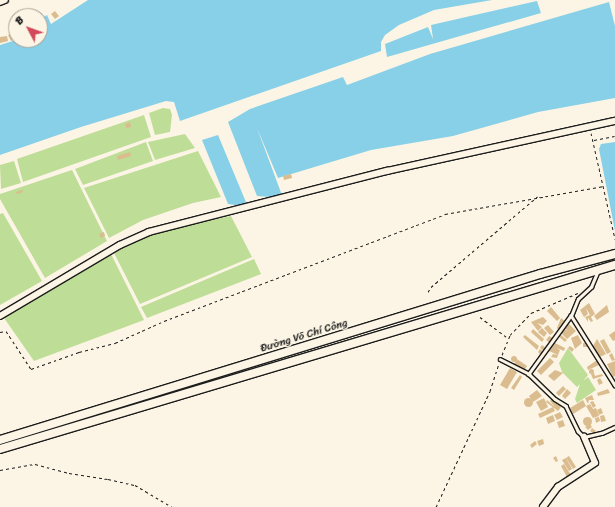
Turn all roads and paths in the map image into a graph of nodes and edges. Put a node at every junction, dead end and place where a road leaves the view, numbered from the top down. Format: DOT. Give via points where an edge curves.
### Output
graph roads {
  1 [pos="5,0"];
  2 [pos="0,2"];
  3 [pos="615,122"];
  4 [pos="588,127"];
  5 [pos="615,136"];
  6 [pos="594,140"];
  7 [pos="603,186"];
  8 [pos="539,196"];
  9 [pos="615,239"];
  10 [pos="615,254"];
  11 [pos="615,265"];
  12 [pos="599,269"];
  13 [pos="581,291"];
  14 [pos="428,292"];
  15 [pos="0,316"];
  16 [pos="571,316"];
  17 [pos="480,317"];
  18 [pos="0,332"];
  19 [pos="509,338"];
  20 [pos="500,359"];
  21 [pos="529,374"];
  22 [pos="615,386"];
  23 [pos="615,427"];
  24 [pos="584,436"];
  25 [pos="0,440"];
  26 [pos="0,449"];
  27 [pos="0,470"];
  28 [pos="172,507"];
  29 [pos="436,507"];
  30 [pos="542,507"];
  1 -- 2 [label="street"];
  3 -- 4 [label="street"];
  4 -- 6 [label="path"];
  4 -- 15 [label="street" via="387,171 149,232 120,245"];
  5 -- 6 [label="path"];
  6 -- 7 [label="path"];
  7 -- 8 [label="path"];
  7 -- 9 [label="path"];
  8 -- 14 [label="path" via="442,277"];
  8 -- 18 [label="path" via="445,214 164,320 115,343 31,369 6,331"];
  10 -- 25 [label="main road, Đường Võ Chí Công" via="540,274"];
  11 -- 12 [label="main road, Đường Võ Chí Công"];
  12 -- 16 [label="lane" via="592,287 578,299"];
  12 -- 26 [label="main road, Đường Võ Chí Công"];
  13 -- 19 [label="path" via="530,313"];
  16 -- 21 [label="lane"];
  16 -- 22 [label="lane"];
  17 -- 19 [label="path"];
  19 -- 20 [label="path"];
  20 -- 21 [label="lane"];
  20 -- 29 [label="path" via="490,391"];
  21 -- 24 [label="lane" via="566,406 578,431"];
  23 -- 24 [label="lane" via="602,433"];
  24 -- 30 [label="street" via="595,463 558,487"];
  27 -- 28 [label="path" via="35,464 69,473 108,478 135,485"];
}
